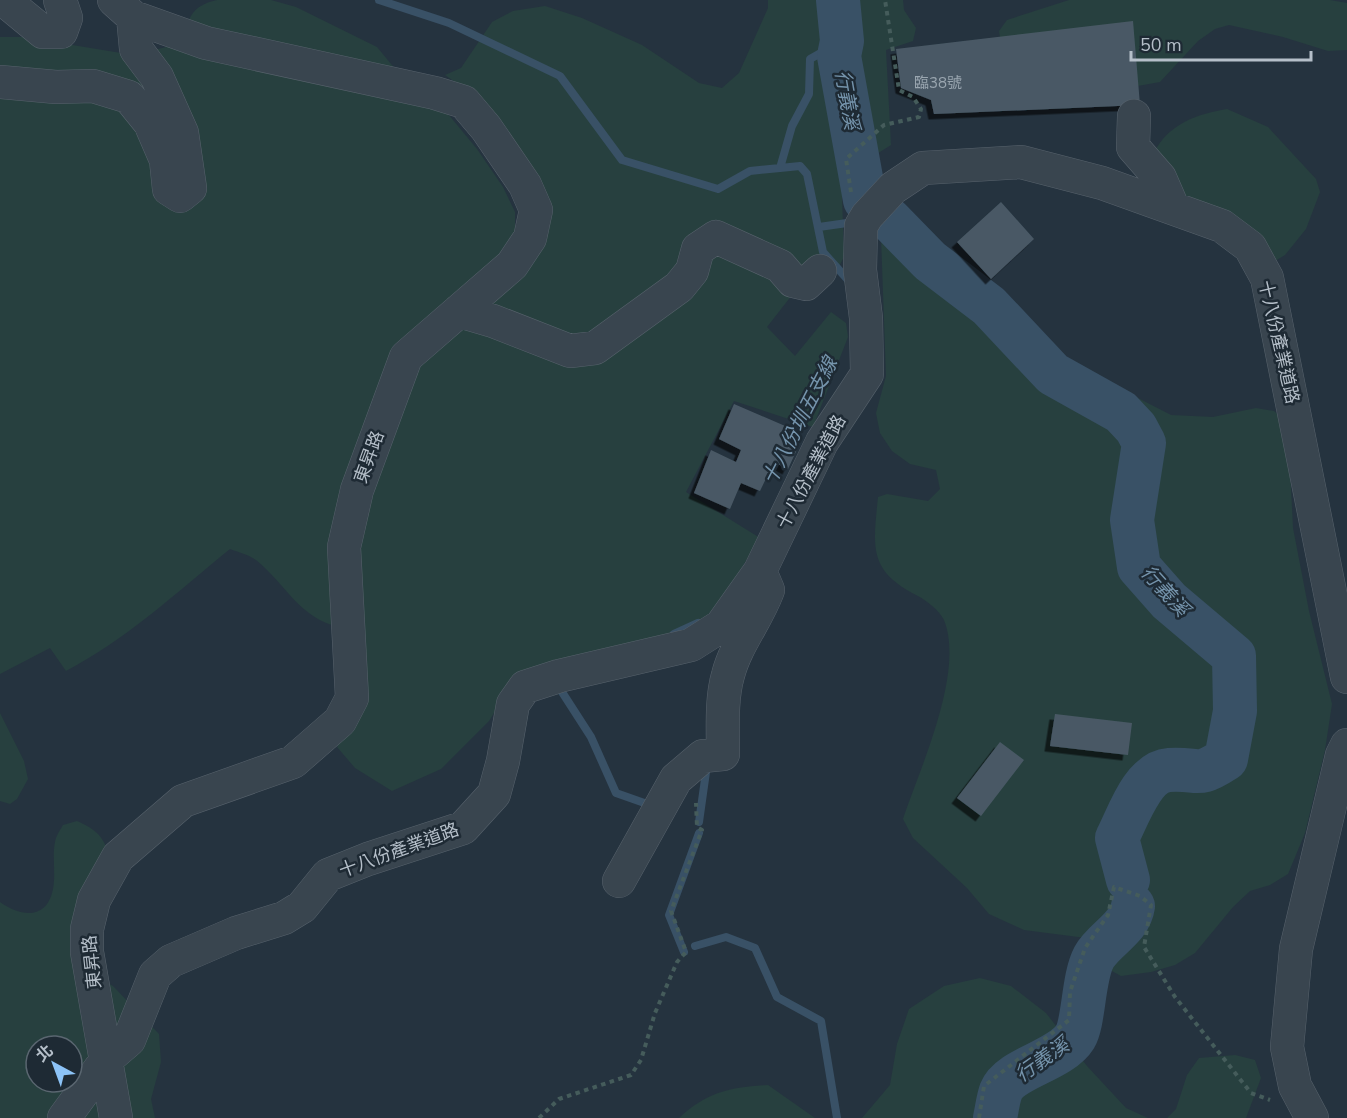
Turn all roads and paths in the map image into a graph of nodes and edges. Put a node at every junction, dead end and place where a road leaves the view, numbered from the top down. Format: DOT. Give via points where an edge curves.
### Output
graph roads {
  1 [pos="4,0"];
  2 [pos="60,0"];
  3 [pos="885,0"];
  4 [pos="124,9"];
  5 [pos="0,82"];
  6 [pos="1134,116"];
  7 [pos="846,159"];
  8 [pos="1173,208"];
  9 [pos="820,271"];
  10 [pos="459,311"];
  11 [pos="760,571"];
  12 [pos="1347,677"];
  13 [pos="1347,745"];
  14 [pos="699,792"];
  15 [pos="619,881"];
  16 [pos="107,1059"];
  17 [pos="1308,1108"];
  18 [pos="64,1118"];
  19 [pos="116,1118"];
  20 [pos="539,1118"];
  21 [pos="979,1118"];
  1 -- 2 [label="street" via="43,32 61,32 66,18"];
  3 -- 7 [label="path" via="899,90 914,97 921,109 919,117 884,125"];
  4 -- 5 [label="street" via="136,49 157,78 182,133 190,188 180,196 169,189 166,160 150,123 129,97 93,86"];
  4 -- 10 [label="street, 東昇路" via="206,44 464,102 519,176 536,210 530,238 512,265"];
  6 -- 8 [label="street" via="1133,147 1160,178"];
  8 -- 11 [label="street, 十八份產業道路" via="1102,183 1021,162 923,168 893,188 861,226 867,374 822,442"];
  8 -- 12 [label="street, 十八份產業道路" via="1222,226 1250,247 1267,278"];
  9 -- 10 [label="street" via="806,284 793,281 780,266 716,237 698,249 692,271 679,287 595,348 570,351"];
  10 -- 16 [label="street, 東昇路" via="406,357 357,490 344,547 352,698 340,721 293,762 183,801 118,857 94,900 87,929 87,952"];
  11 -- 15 [label="street" via="768,590 728,675 723,754 703,756 676,779"];
  11 -- 16 [label="street, 十八份產業道路" via="721,626 691,645 525,687 513,704 494,794 463,828 328,875 302,906 284,918 236,933 171,961 154,975 129,1040"];
  13 -- 17 [label="street" via="1296,949 1287,1047 1295,1086"];
  14 -- 20 [label="path" via="697,826 702,830 671,911 686,951 677,962 655,1013 641,1060 631,1075 559,1099"];
  16 -- 18 [label="street, 十八份產業道路"];
  16 -- 19 [label="street, 東昇路"];
  17 -- 21 [label="path" via="1251,1093 1175,997 1144,947 1151,905 1140,896 1114,887 1108,915 1085,948 1070,992 1069,1020 984,1086"];
}
